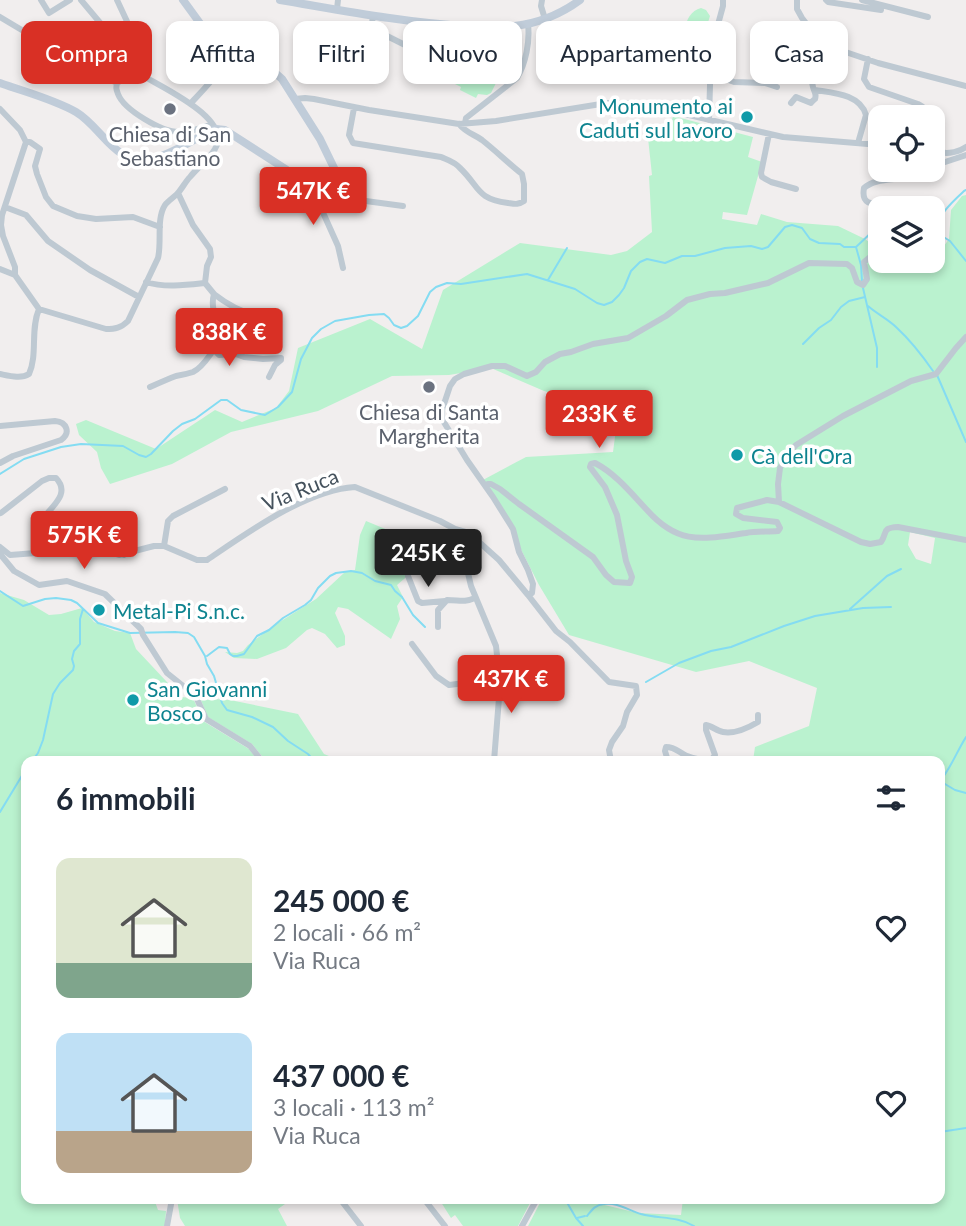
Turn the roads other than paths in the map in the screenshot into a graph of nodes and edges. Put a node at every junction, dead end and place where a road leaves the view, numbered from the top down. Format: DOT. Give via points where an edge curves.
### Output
graph roads {
  1 [pos="41,0"];
  2 [pos="70,0"];
  3 [pos="81,0"];
  4 [pos="117,0"];
  5 [pos="183,0"];
  6 [pos="280,0"];
  7 [pos="580,0"];
  8 [pos="723,0"];
  9 [pos="797,0"];
  10 [pos="826,0"];
  11 [pos="862,0"];
  12 [pos="540,1"];
  13 [pos="337,4"];
  14 [pos="881,10"];
  15 [pos="373,15"];
  16 [pos="0,17"];
  17 [pos="928,17"];
  18 [pos="545,19"];
  19 [pos="98,21"];
  20 [pos="198,21"];
  21 [pos="719,21"];
  22 [pos="804,21"];
  23 [pos="528,24"];
  24 [pos="21,30"];
  25 [pos="403,44"];
  26 [pos="848,53"];
  27 [pos="868,59"];
  28 [pos="279,76"];
  29 [pos="736,82"];
  30 [pos="0,83"];
  31 [pos="117,84"];
  32 [pos="206,84"];
  33 [pos="711,84"];
  34 [pos="812,84"];
  35 [pos="966,86"];
  36 [pos="777,87"];
  37 [pos="815,90"];
  38 [pos="295,99"];
  39 [pos="189,102"];
  40 [pos="323,102"];
  41 [pos="791,103"];
  42 [pos="920,105"];
  43 [pos="300,108"];
  44 [pos="354,108"];
  45 [pos="0,109"];
  46 [pos="709,120"];
  47 [pos="462,124"];
  48 [pos="214,127"];
  49 [pos="769,134"];
  50 [pos="26,142"];
  51 [pos="858,143"];
  52 [pos="868,144"];
  53 [pos="966,147"];
  54 [pos="945,153"];
  55 [pos="966,155"];
  56 [pos="945,162"];
  57 [pos="873,182"];
  58 [pos="309,184"];
  59 [pos="796,189"];
  60 [pos="326,190"];
  61 [pos="178,193"];
  62 [pos="868,202"];
  63 [pos="403,206"];
  64 [pos="5,207"];
  65 [pos="160,227"];
  66 [pos="868,259"];
  67 [pos="343,268"];
  68 [pos="0,270"];
  69 [pos="15,275"];
  70 [pos="146,282"];
  71 [pos="205,283"];
  72 [pos="214,294"];
  73 [pos="139,297"];
  74 [pos="39,309"];
  75 [pos="280,313"];
  76 [pos="966,337"];
  77 [pos="214,349"];
  78 [pos="0,374"];
  79 [pos="269,377"];
  80 [pos="150,387"];
  81 [pos="0,426"];
  82 [pos="0,463"];
  83 [pos="486,487"];
  84 [pos="225,489"];
  85 [pos="779,502"];
  86 [pos="0,512"];
  87 [pos="120,521"];
  88 [pos="455,529"];
  89 [pos="966,540"];
  90 [pos="164,546"];
  91 [pos="0,547"];
  92 [pos="41,550"];
  93 [pos="0,554"];
  94 [pos="124,555"];
  95 [pos="408,576"];
  96 [pos="528,595"];
  97 [pos="475,598"];
  98 [pos="447,600"];
  99 [pos="438,627"];
  100 [pos="412,644"];
  101 [pos="499,671"];
  102 [pos="758,715"];
  103 [pos="258,756"];
  104 [pos="494,756"];
  105 [pos="610,756"];
  106 [pos="666,756"];
  107 [pos="685,756"];
  108 [pos="714,756"];
  109 [pos="171,1204"];
  110 [pos="345,1204"];
  111 [pos="428,1204"];
  112 [pos="534,1204"];
  113 [pos="443,1223"];
  114 [pos="167,1226"];
  115 [pos="362,1226"];
  116 [pos="433,1226"];
  117 [pos="522,1226"];
  1 -- 2 [label="street" via="49,13"];
  3 -- 19 [label="street"];
  4 -- 39 [label="street" via="143,73"];
  5 -- 20 [label="main road"];
  6 -- 13 [label="main road"];
  7 -- 18 [label="main road"];
  8 -- 21 [label="street"];
  9 -- 22 [label="street"];
  10 -- 14 [label="street"];
  11 -- 17 [label="street"];
  12 -- 18 [label="street"];
  13 -- 15 [label="main road"];
  15 -- 23 [label="main road" via="500,28"];
  15 -- 25 [label="street" via="375,30"];
  16 -- 24 [label="street"];
  18 -- 23 [label="main road"];
  23 -- 47 [label="street" via="527,50 517,78"];
  26 -- 27 [label="street"];
  27 -- 35 [label="street"];
  27 -- 42 [label="street" via="864,79 869,87"];
  28 -- 38 [label="main road"];
  29 -- 36 [label="street"];
  30 -- 48 [label="main road" via="77,112 110,146 133,158 161,156"];
  31 -- 48 [label="street" via="127,106 162,128 177,132"];
  32 -- 39 [label="street"];
  33 -- 46 [label="street"];
  34 -- 37 [label="street"];
  37 -- 41 [label="street" via="811,103 796,97"];
  37 -- 51 [label="street" via="845,95 862,107 866,115"];
  38 -- 40 [label="street"];
  38 -- 43 [label="main road"];
  39 -- 48 [label="street"];
  40 -- 43 [label="street"];
  40 -- 44 [label="street"];
  43 -- 60 [label="main road" via="335,170 335,184"];
  44 -- 47 [label="street"];
  44 -- 47 [label="street" via="352,143 441,157 460,167 484,197 524,201 522,174"];
  45 -- 50 [label="street"];
  46 -- 47 [label="street" via="625,102"];
  46 -- 49 [label="street"];
  48 -- 58 [label="main road"];
  48 -- 61 [label="street" via="217,146"];
  49 -- 51 [label="street"];
  49 -- 59 [label="street" via="762,177"];
  50 -- 64 [label="street"];
  50 -- 65 [label="street" via="40,149 35,166 53,206 77,216 133,217"];
  51 -- 52 [label="street"];
  53 -- 54 [label="street"];
  55 -- 56 [label="street"];
  57 -- 62 [label="street" via="864,188"];
  58 -- 60 [label="main road"];
  58 -- 67 [label="street" via="338,246"];
  60 -- 63 [label="street" via="336,197"];
  61 -- 65 [label="street" via="165,206"];
  61 -- 71 [label="street" via="210,249"];
  64 -- 69 [label="street" via="2,236"];
  64 -- 73 [label="street" via="26,215 48,241"];
  65 -- 70 [label="street" via="158,258"];
  66 -- 83 [label="street" via="863,285 847,264 809,263 768,283 687,300 628,338 560,354 527,376 505,366 492,366 455,379 442,419"];
  68 -- 69 [label="street"];
  69 -- 74 [label="street"];
  70 -- 71 [label="street"];
  70 -- 73 [label="street"];
  71 -- 72 [label="street"];
  72 -- 75 [label="street" via="227,304 261,316"];
  72 -- 77 [label="street" via="220,337"];
  73 -- 74 [label="street" via="124,326 113,329"];
  74 -- 78 [label="street" via="29,374"];
  76 -- 85 [label="street" via="936,374 900,386 796,445 780,468"];
  77 -- 79 [label="street" via="219,355 281,358"];
  77 -- 80 [label="street" via="200,368"];
  81 -- 82 [label="street" via="55,421 66,425 67,431 61,440"];
  83 -- 85 [label="street" via="491,484 500,489 593,557 614,582 623,583 630,583 632,577 617,515 591,464 598,464 623,483 662,526 687,537 778,531 777,522 743,518 735,511 767,500"];
  83 -- 96 [label="street" via="513,529 533,584"];
  84 -- 90 [label="street" via="173,516"];
  85 -- 89 [label="street" via="870,544 881,542 890,527"];
  86 -- 92 [label="street" via="43,481 56,478 63,490 61,497 36,528 35,545"];
  87 -- 94 [label="street"];
  88 -- 90 [label="street, Via Ruca" via="358,488 344,488 268,519 207,560"];
  88 -- 96 [label="street, Via Ruca" via="484,545"];
  88 -- 97 [label="street"];
  90 -- 94 [label="street"];
  91 -- 92 [label="street" via="10,555"];
  92 -- 94 [label="street" via="89,545"];
  93 -- 103 [label="street" via="14,571 39,585 67,581 105,594 142,632 167,673 197,699 206,719 250,746"];
  95 -- 98 [label="street" via="418,601"];
  96 -- 105 [label="street, Via Ruca" via="556,631 609,682 636,687 637,695 612,742"];
  97 -- 98 [label="street"];
  97 -- 101 [label="street" via="496,646"];
  98 -- 99 [label="street" via="438,610"];
  100 -- 101 [label="street" via="436,676 449,685"];
  101 -- 104 [label="street"];
  102 -- 108 [label="street" via="758,722 737,731 726,733 706,725"];
  106 -- 107 [label="street" via="666,747"];
  109 -- 114 [label="street"];
  110 -- 115 [label="street"];
  111 -- 113 [label="street"];
  112 -- 117 [label="street"];
  113 -- 116 [label="street"];
}
